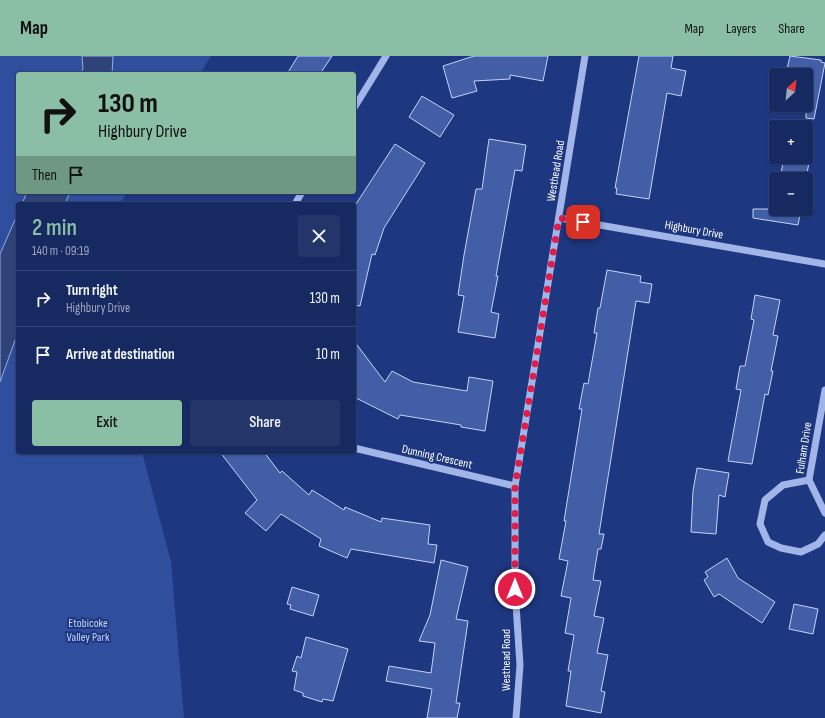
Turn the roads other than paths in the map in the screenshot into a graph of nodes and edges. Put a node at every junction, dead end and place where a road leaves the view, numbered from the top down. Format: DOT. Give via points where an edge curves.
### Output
graph roads {
  1 [pos="386,56"];
  2 [pos="586,56"];
  3 [pos="356,105"];
  4 [pos="559,218"];
  5 [pos="825,264"];
  6 [pos="825,390"];
  7 [pos="356,448"];
  8 [pos="809,480"];
  9 [pos="515,486"];
  10 [pos="823,511"];
  11 [pos="825,535"];
  12 [pos="516,718"];
  1 -- 3 [label="street"];
  2 -- 4 [label="street, Westhead Road"];
  4 -- 5 [label="street, Highbury Drive"];
  4 -- 9 [label="street, Westhead Road"];
  6 -- 8 [label="street, Fulham Drive"];
  7 -- 9 [label="street, Dunning Crescent"];
  8 -- 10 [label="street, Fulham Drive"];
  8 -- 11 [label="street" via="783,485 765,500 760,524 768,542 801,552 818,544"];
  9 -- 12 [label="street, Westhead Road" via="515,589 520,665"];
}
